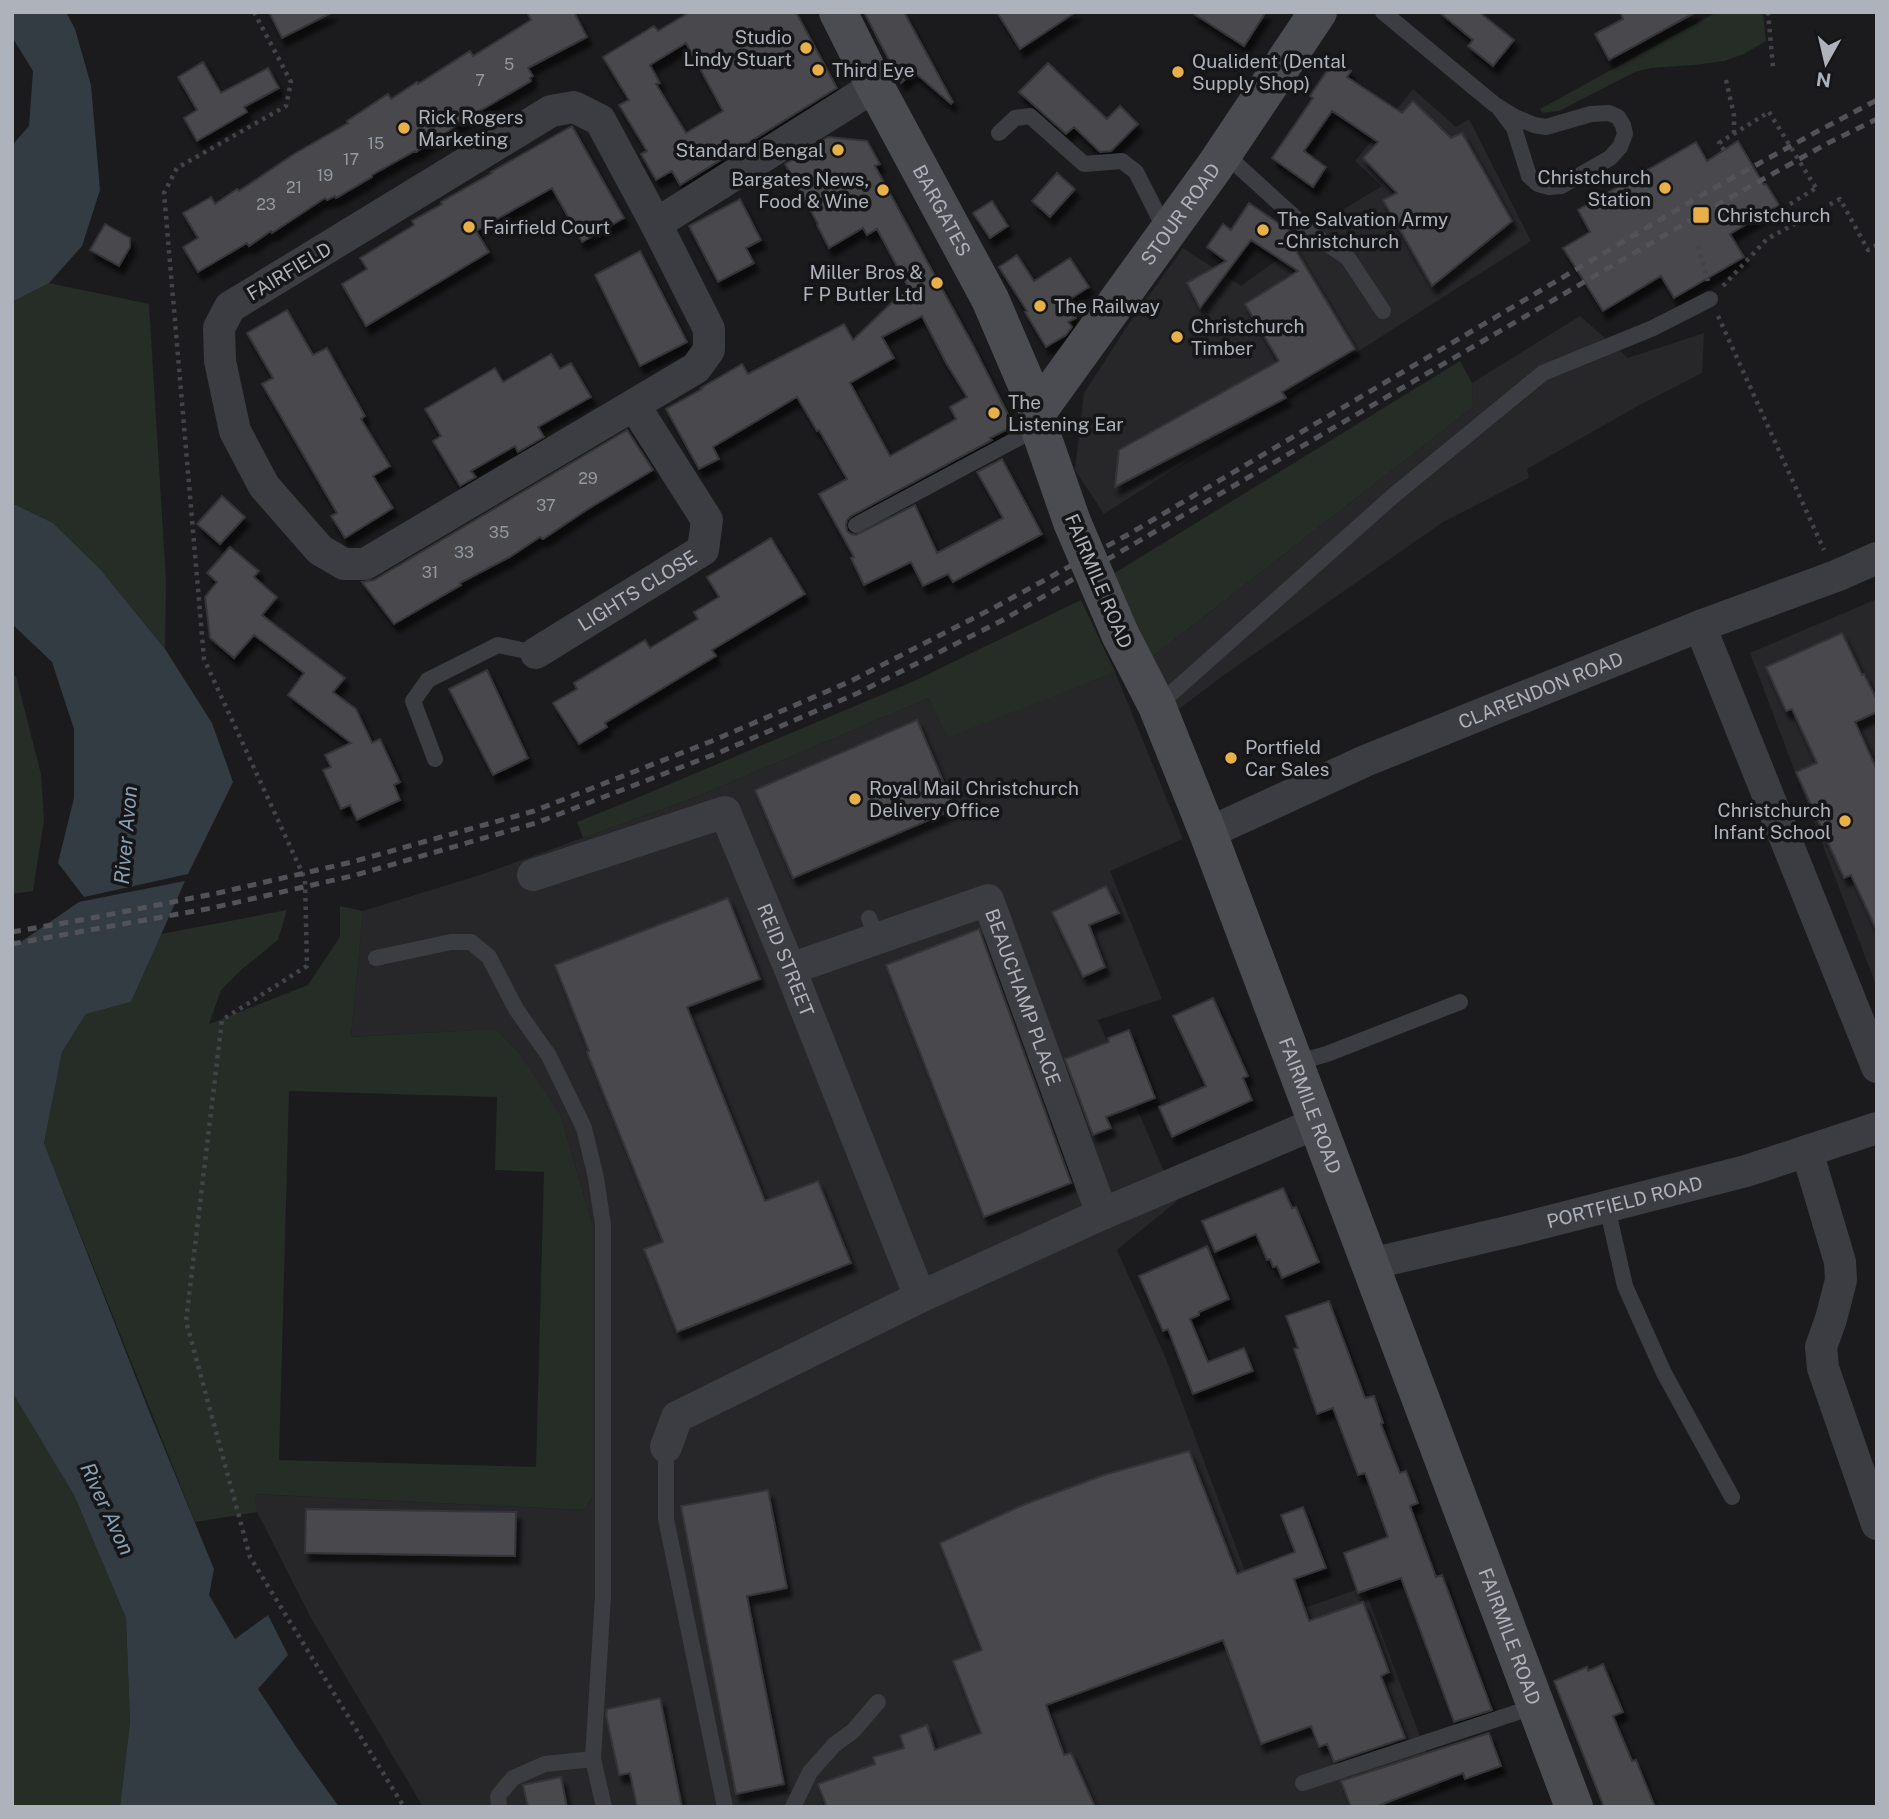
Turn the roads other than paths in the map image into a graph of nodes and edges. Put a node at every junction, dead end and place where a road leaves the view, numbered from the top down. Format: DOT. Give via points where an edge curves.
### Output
graph roads {
  1 [pos="838,12"];
  2 [pos="1318,12"];
  3 [pos="1383,12"];
  4 [pos="875,86"];
  5 [pos="1499,108"];
  6 [pos="999,134"];
  7 [pos="1224,153"];
  8 [pos="656,223"];
  9 [pos="1168,233"];
  10 [pos="1710,299"];
  11 [pos="1383,311"];
  12 [pos="634,405"];
  13 [pos="1038,419"];
  14 [pos="856,525"];
  15 [pos="1877,558"];
  16 [pos="1700,626"];
  17 [pos="536,653"];
  18 [pos="1157,706"];
  19 [pos="435,759"];
  20 [pos="1208,833"];
  21 [pos="533,875"];
  22 [pos="376,958"];
  23 [pos="790,969"];
  24 [pos="1460,1002"];
  25 [pos="1295,1063"];
  26 [pos="1877,1067"];
  27 [pos="1317,1123"];
  28 [pos="1877,1128"];
  29 [pos="1808,1151"];
  30 [pos="1607,1207"];
  31 [pos="1102,1214"];
  32 [pos="1370,1264"];
  33 [pos="920,1297"];
  34 [pos="666,1447"];
  35 [pos="1732,1497"];
  36 [pos="1877,1524"];
  37 [pos="878,1702"];
  38 [pos="1536,1706"];
  39 [pos="593,1759"];
  40 [pos="1303,1783"];
  41 [pos="499,1807"];
  42 [pos="604,1807"];
  43 [pos="725,1807"];
  44 [pos="793,1807"];
  45 [pos="1574,1807"];
  1 -- 4 [label="main road, BARGATES"];
  2 -- 7 [label="main road, STOUR ROAD"];
  3 -- 5 [label="lane"];
  4 -- 8 [label="street"];
  4 -- 13 [label="main road, BARGATES" via="990,299"];
  5 -- 5 [label="lane" via="1546,127 1609,113 1618,117 1625,134 1610,158 1560,186 1549,187 1529,176 1514,128"];
  6 -- 9 [label="lane" via="1015,118 1030,116 1084,164 1122,161 1136,172"];
  7 -- 9 [label="main road, STOUR ROAD"];
  7 -- 11 [label="lane" via="1313,234 1348,258"];
  8 -- 12 [label="street, FAIRFIELD" via="709,329 709,350 696,368"];
  8 -- 12 [label="street, FAIRFIELD" via="600,120 574,107 551,111 230,307 219,328 219,362 235,432 264,486 320,550 344,564 365,564"];
  9 -- 13 [label="main road, STOUR ROAD"];
  10 -- 18 [label="lane" via="1543,373 1392,496"];
  12 -- 17 [label="street, LIGHTS CLOSE" via="707,520 703,550"];
  13 -- 14 [label="lane"];
  13 -- 18 [label="main road, FAIRMILE ROAD, bridge" via="1072,522"];
  15 -- 16 [label="street, CLARENDON ROAD"];
  16 -- 20 [label="street, CLARENDON ROAD" via="1365,761"];
  16 -- 26 [label="street"];
  17 -- 19 [label="lane" via="498,645 428,680 413,701"];
  18 -- 20 [label="main road, FAIRMILE ROAD"];
  20 -- 25 [label="main road, FAIRMILE ROAD"];
  21 -- 23 [label="street, REID STREET" via="725,812"];
  22 -- 39 [label="lane" via="471,942 489,957 516,1009 549,1056 584,1128 603,1225 603,1596"];
  23 -- 31 [label="street, BEAUCHAMP PLACE" via="873,929 988,900"];
  23 -- 33 [label="street, REID STREET"];
  24 -- 25 [label="lane"];
  25 -- 27 [label="main road, FAIRMILE ROAD"];
  27 -- 31 [label="street"];
  27 -- 32 [label="main road, FAIRMILE ROAD"];
  28 -- 29 [label="street, PORTFIELD ROAD"];
  29 -- 30 [label="street, PORTFIELD ROAD"];
  29 -- 36 [label="street" via="1840,1262 1840,1280 1821,1347 1823,1368"];
  30 -- 32 [label="street, PORTFIELD ROAD"];
  30 -- 35 [label="lane" via="1625,1286 1664,1373"];
  31 -- 33 [label="street"];
  32 -- 38 [label="main road, FAIRMILE ROAD"];
  33 -- 34 [label="street" via="677,1417"];
  34 -- 43 [label="lane" via="666,1519"];
  37 -- 44 [label="lane" via="810,1772"];
  38 -- 40 [label="lane"];
  38 -- 45 [label="main road, FAIRMILE ROAD"];
  39 -- 41 [label="lane" via="545,1764 513,1778 498,1796"];
  39 -- 42 [label="lane"];
}
